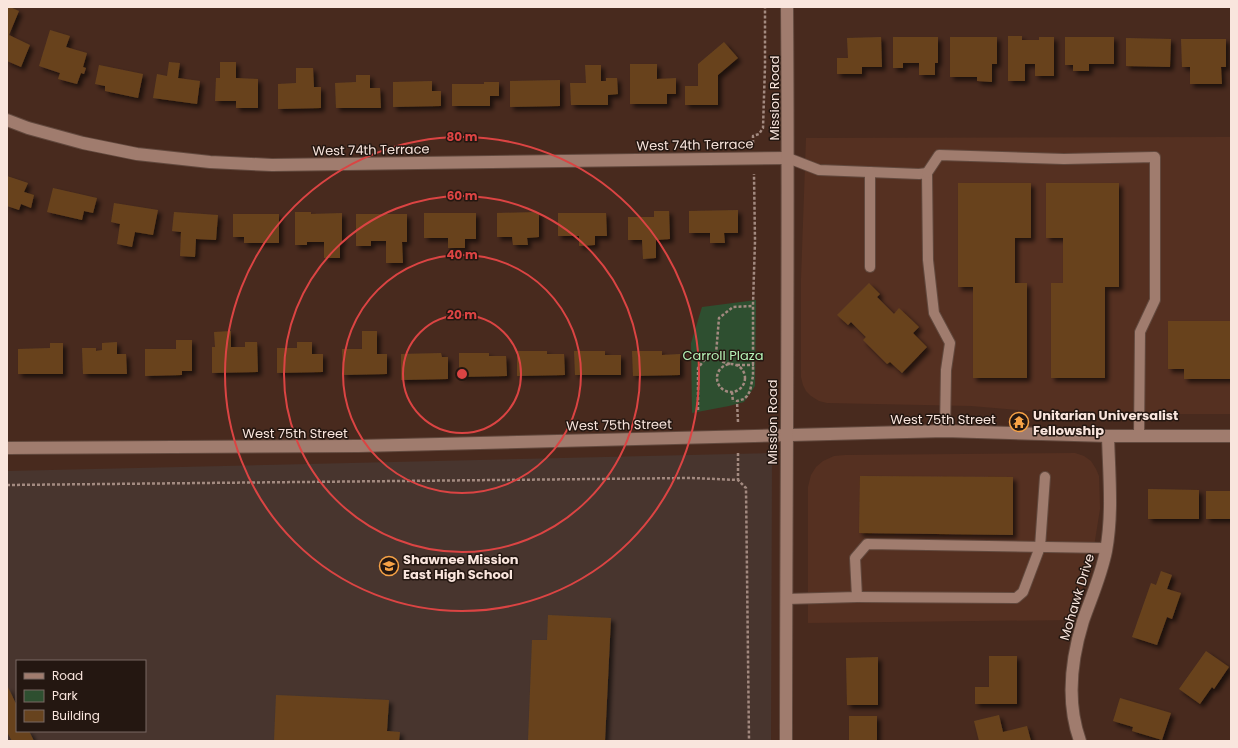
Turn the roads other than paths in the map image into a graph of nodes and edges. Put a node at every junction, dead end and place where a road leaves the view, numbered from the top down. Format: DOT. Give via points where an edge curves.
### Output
graph roads {
  1 [pos="787,7"];
  2 [pos="7,120"];
  3 [pos="788,158"];
  4 [pos="870,172"];
  5 [pos="927,173"];
  6 [pos="870,267"];
  7 [pos="945,431"];
  8 [pos="786,435"];
  9 [pos="1108,436"];
  10 [pos="1139,436"];
  11 [pos="1231,436"];
  12 [pos="7,448"];
  13 [pos="1045,477"];
  14 [pos="1040,546"];
  15 [pos="1106,548"];
  16 [pos="857,597"];
  17 [pos="786,599"];
  18 [pos="786,741"];
  19 [pos="1080,741"];
  1 -- 3 [label="main road, Mission Road"];
  2 -- 3 [label="main road, West 74th Terrace" via="82,143 137,154 210,162 272,165"];
  3 -- 4 [label="lane" via="819,170"];
  3 -- 8 [label="main road, Mission Road"];
  4 -- 5 [label="lane"];
  4 -- 6 [label="lane"];
  5 -- 7 [label="lane" via="928,260 934,313 950,344 946,370"];
  5 -- 10 [label="lane" via="939,155 1064,159 1155,157 1155,300 1140,332"];
  7 -- 8 [label="main road, West 75th Street"];
  7 -- 9 [label="main road, West 75th Street"];
  8 -- 12 [label="main road, West 75th Street" via="359,446"];
  8 -- 17 [label="main road, Mission Road"];
  9 -- 10 [label="main road, West 75th Street"];
  9 -- 15 [label="main road, Mohawk Drive" via="1110,514"];
  10 -- 11 [label="main road, West 75th Street"];
  13 -- 14 [label="lane"];
  14 -- 15 [label="lane"];
  14 -- 16 [label="lane" via="1023,592 1016,598"];
  14 -- 16 [label="lane" via="867,544 855,558"];
  15 -- 19 [label="main road, Mohawk Drive" via="1073,663 1072,702"];
  16 -- 17 [label="lane"];
  17 -- 18 [label="main road, Mission Road"];
}
